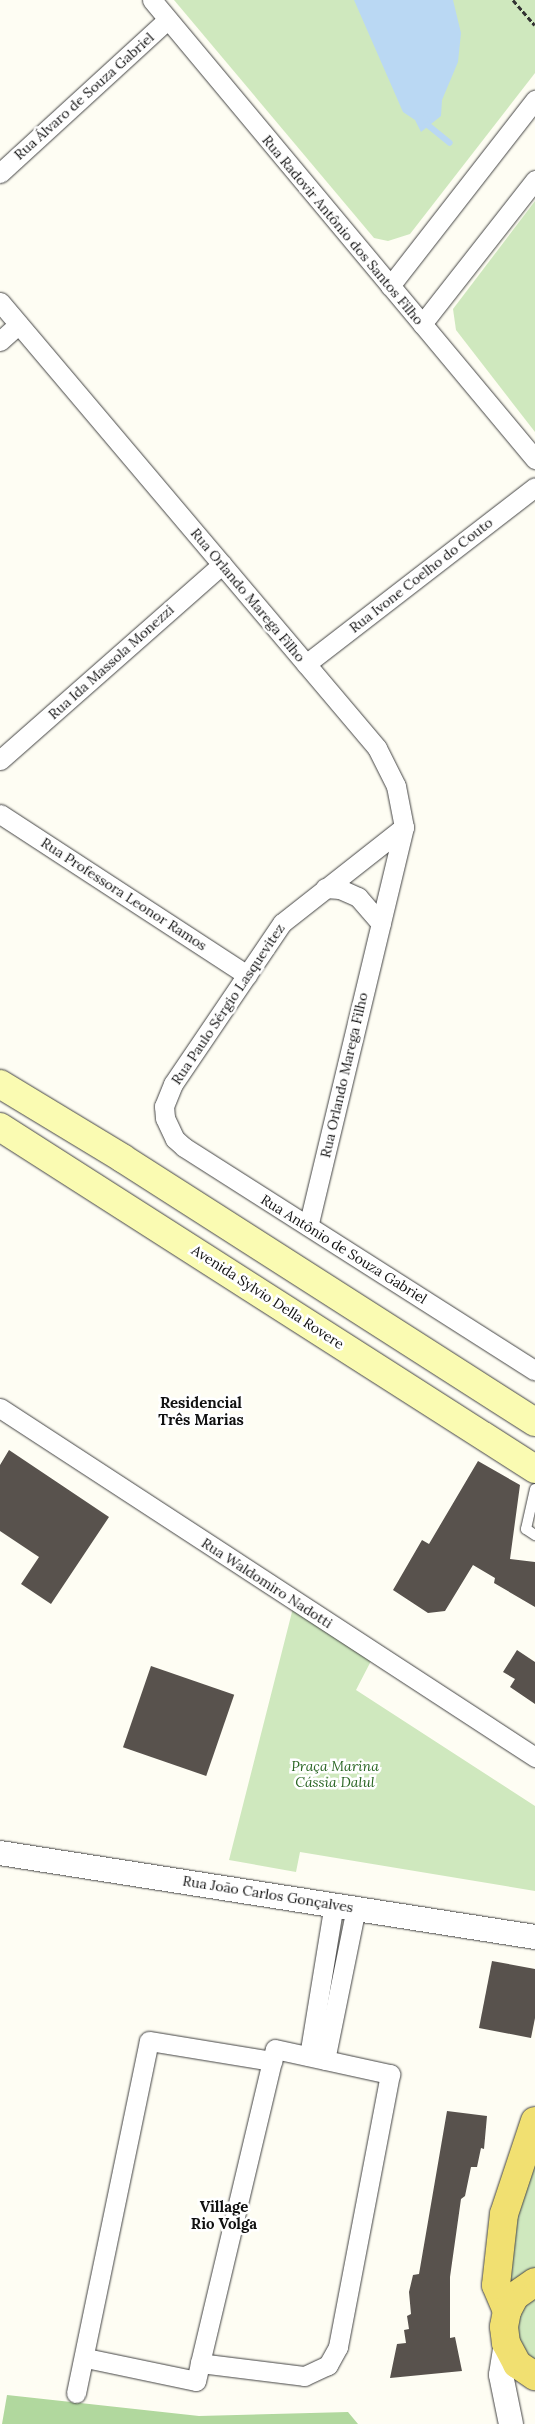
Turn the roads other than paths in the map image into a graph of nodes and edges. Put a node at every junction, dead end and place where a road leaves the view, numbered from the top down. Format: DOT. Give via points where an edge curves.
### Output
graph roads {
  1 [pos="152,0"];
  2 [pos="168,20"];
  3 [pos="535,100"];
  4 [pos="0,173"];
  5 [pos="535,180"];
  6 [pos="390,286"];
  7 [pos="0,302"];
  8 [pos="19,324"];
  9 [pos="422,324"];
  10 [pos="0,341"];
  11 [pos="535,459"];
  12 [pos="535,487"];
  13 [pos="222,564"];
  14 [pos="306,664"];
  15 [pos="0,760"];
  16 [pos="0,814"];
  17 [pos="404,827"];
  18 [pos="325,888"];
  19 [pos="381,923"];
  20 [pos="247,975"];
  21 [pos="0,1084"];
  22 [pos="165,1118"];
  23 [pos="0,1127"];
  24 [pos="122,1158"];
  25 [pos="101,1189"];
  26 [pos="308,1226"];
  27 [pos="535,1371"];
  28 [pos="0,1408"];
  29 [pos="535,1422"];
  30 [pos="535,1469"];
  31 [pos="535,1489"];
  32 [pos="535,1535"];
  33 [pos="535,1757"];
  34 [pos="0,1853"];
  35 [pos="345,1906"];
  36 [pos="535,1936"];
  37 [pos="317,2058"];
  38 [pos="272,2061"];
  39 [pos="535,2121"];
  40 [pos="535,2282"];
  41 [pos="507,2311"];
  42 [pos="86,2358"];
  43 [pos="200,2363"];
  44 [pos="515,2364"];
  45 [pos="76,2393"];
  46 [pos="510,2424"];
  1 -- 2 [label="street, Rua Radovir Antônio dos Santos Filho"];
  2 -- 4 [label="street, Rua Álvaro de Souza Gabriel"];
  2 -- 6 [label="street, Rua Radovir Antônio dos Santos Filho"];
  3 -- 6 [label="street"];
  5 -- 9 [label="street"];
  6 -- 9 [label="street, Rua Radovir Antônio dos Santos Filho"];
  7 -- 8 [label="street, Rua Orlando Marega Filho"];
  8 -- 10 [label="street"];
  8 -- 13 [label="street, Rua Orlando Marega Filho"];
  9 -- 11 [label="street, Rua Radovir Antônio dos Santos Filho"];
  12 -- 14 [label="street, Rua Ivone Coelho do Couto"];
  13 -- 14 [label="street, Rua Orlando Marega Filho"];
  13 -- 15 [label="street, Rua Ida Massola Monezzi"];
  14 -- 17 [label="street, Rua Orlando Marega Filho" via="377,748 396,786"];
  16 -- 20 [label="street, Rua Professora Leonor Ramos"];
  17 -- 18 [label="street, Rua Paulo Sérgio Lasquevitez"];
  17 -- 19 [label="street, Rua Orlando Marega Filho"];
  18 -- 19 [label="street" via="340,889 358,897"];
  18 -- 20 [label="street, Rua Paulo Sérgio Lasquevitez" via="282,922"];
  19 -- 26 [label="street, Rua Orlando Marega Filho"];
  20 -- 22 [label="street, Rua Paulo Sérgio Lasquevitez" via="173,1084 164,1106"];
  21 -- 24 [label="main road"];
  22 -- 26 [label="street, Rua Antônio de Souza Gabriel" via="175,1139 184,1148"];
  23 -- 25 [label="main road, Avenida Sylvio Della Rovere"];
  24 -- 25 [label="main road"];
  24 -- 29 [label="main road"];
  25 -- 30 [label="main road, Avenida Sylvio Della Rovere"];
  26 -- 27 [label="street, Rua Antônio de Souza Gabriel"];
  28 -- 33 [label="street, Rua Waldomiro Nadotti"];
  31 -- 32 [label="lane" via="526,1529"];
  34 -- 35 [label="street, Rua João Carlos Gonçalves"];
  35 -- 36 [label="street, Rua João Carlos Gonçalves"];
  35 -- 37 [label="street"];
  37 -- 38 [label="street" via="275,2049"];
  37 -- 43 [label="street" via="390,2074 338,2347 328,2365 304,2376"];
  38 -- 42 [label="street" via="149,2041"];
  38 -- 43 [label="street"];
  39 -- 41 [label="main road" via="504,2214 496,2285"];
  40 -- 41 [label="main road" via="515,2296"];
  41 -- 44 [label="main road" via="504,2327"];
  42 -- 43 [label="street" via="196,2381"];
  42 -- 45 [label="street"];
  44 -- 46 [label="street"];
}
